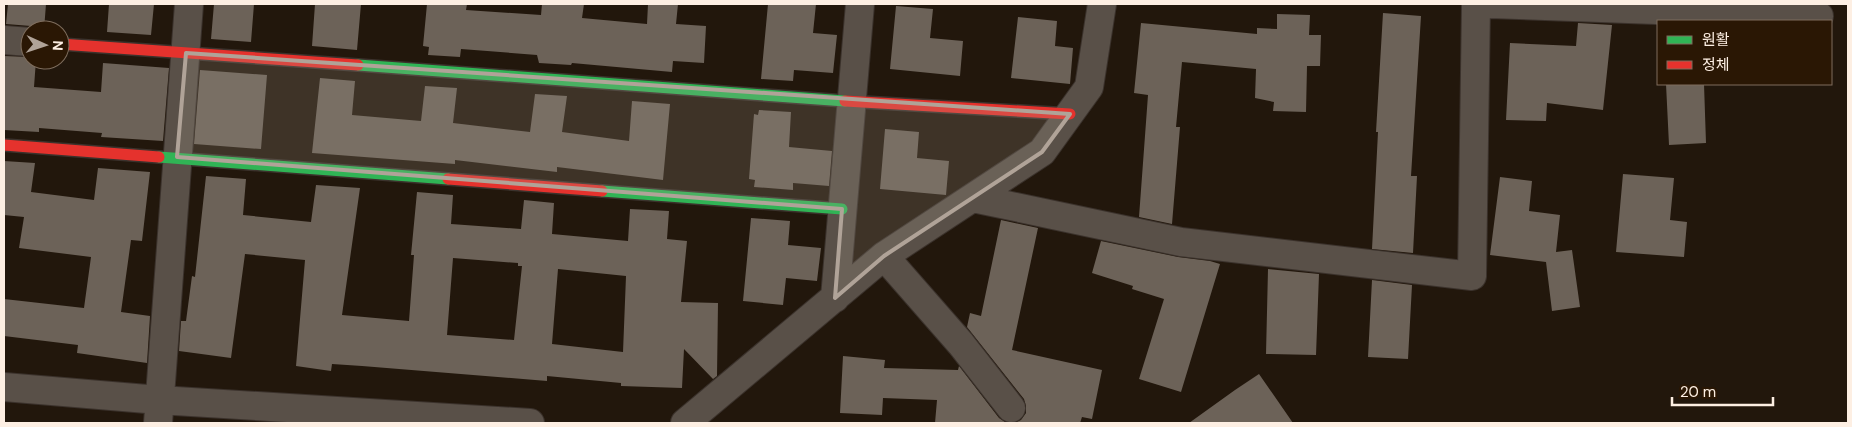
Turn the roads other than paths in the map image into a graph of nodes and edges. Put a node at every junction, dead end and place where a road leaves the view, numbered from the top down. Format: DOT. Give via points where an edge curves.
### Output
graph roads {
  1 [pos="189,4"];
  2 [pos="860,4"];
  3 [pos="1102,4"];
  4 [pos="1476,4"];
  5 [pos="1490,4"];
  6 [pos="1819,16"];
  7 [pos="4,40"];
  8 [pos="20,41"];
  9 [pos="70,45"];
  10 [pos="186,53"];
  11 [pos="851,101"];
  12 [pos="1070,114"];
  13 [pos="4,145"];
  14 [pos="177,157"];
  15 [pos="973,198"];
  16 [pos="842,209"];
  17 [pos="884,256"];
  18 [pos="834,298"];
  19 [pos="4,386"];
  20 [pos="1012,408"];
  21 [pos="158,412"];
  22 [pos="530,423"];
  23 [pos="685,423"];
  1 -- 10 [label="street"];
  2 -- 11 [label="street"];
  3 -- 12 [label="street" via="1089,87"];
  4 -- 15 [label="street" via="1472,276 1181,242"];
  5 -- 6 [label="street"];
  7 -- 8 [label="street"];
  9 -- 10 [label="street"];
  10 -- 11 [label="street"];
  10 -- 14 [label="street"];
  11 -- 12 [label="street"];
  11 -- 16 [label="street"];
  12 -- 15 [label="street" via="1042,152"];
  13 -- 14 [label="street"];
  14 -- 16 [label="street"];
  14 -- 21 [label="street"];
  15 -- 17 [label="street"];
  16 -- 18 [label="street"];
  17 -- 18 [label="street"];
  17 -- 20 [label="street"];
  18 -- 23 [label="street"];
  19 -- 21 [label="street"];
  21 -- 22 [label="street"];
}
